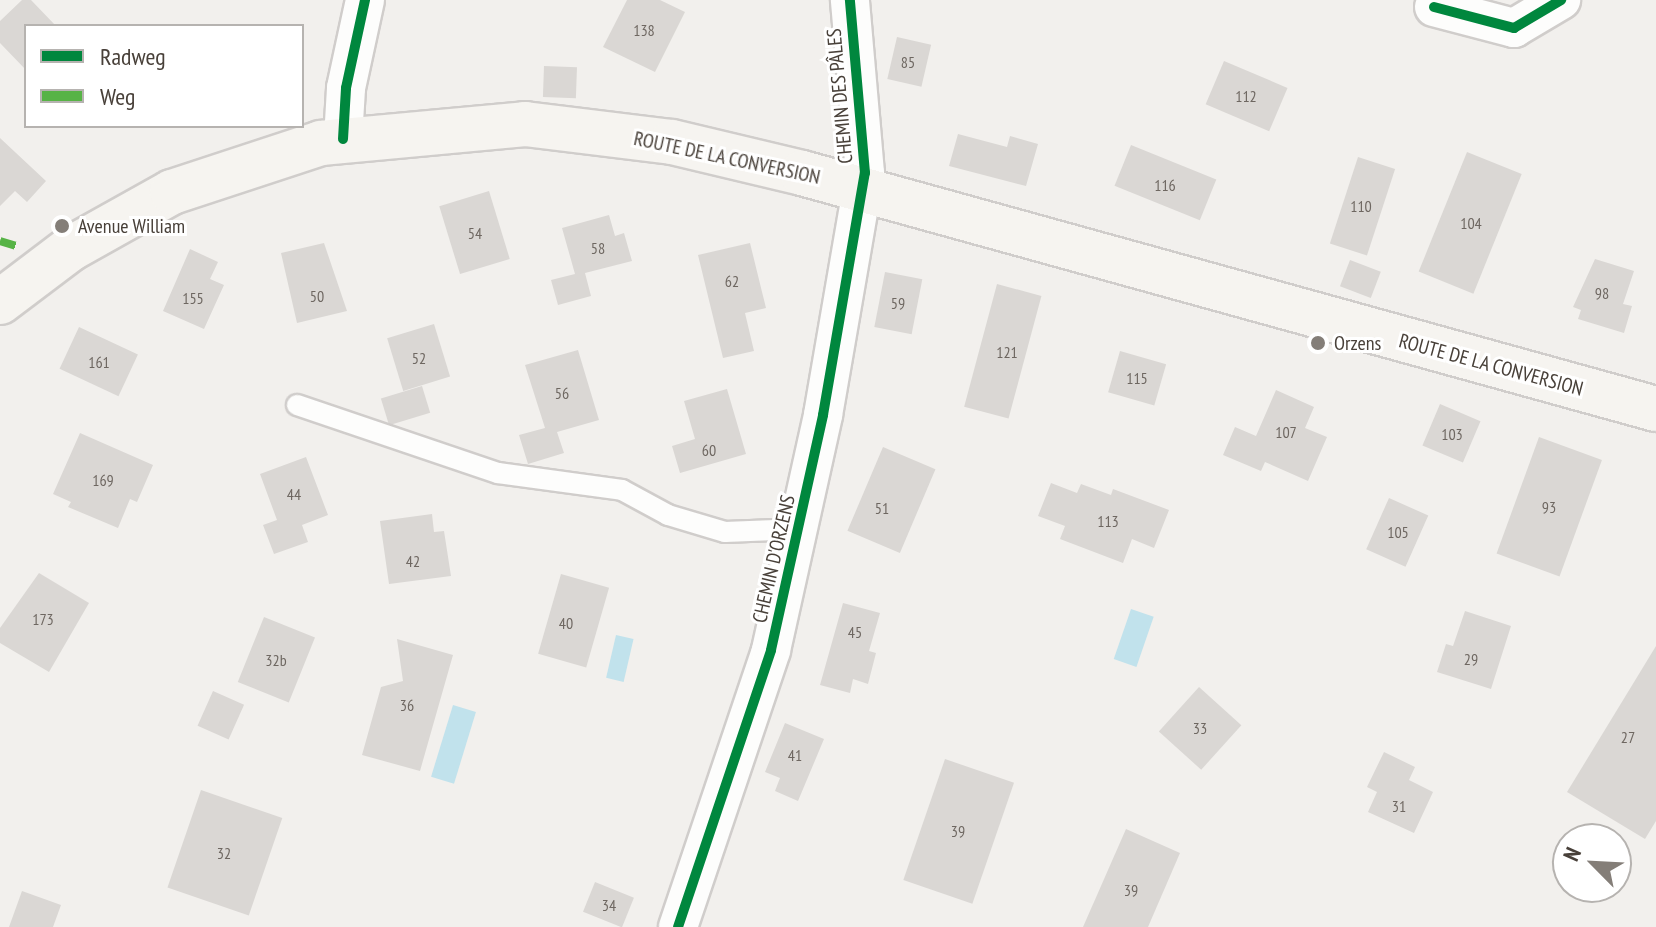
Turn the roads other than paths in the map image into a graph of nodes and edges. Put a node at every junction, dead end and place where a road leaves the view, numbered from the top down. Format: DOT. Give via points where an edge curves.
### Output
graph roads {
  1 [pos="365,0"];
  2 [pos="850,0"];
  3 [pos="1561,0"];
  4 [pos="1434,7"];
  5 [pos="343,139"];
  6 [pos="864,189"];
  7 [pos="0,302"];
  8 [pos="297,405"];
  9 [pos="1656,409"];
  10 [pos="800,529"];
  11 [pos="678,927"];
  1 -- 5 [label="street" via="346,88"];
  2 -- 6 [label="street, CHEMIN DES PÂLES"];
  3 -- 4 [label="street" via="1514,28"];
  5 -- 6 [label="main road, ROUTE DE LA CONVERSION" via="525,124 672,142"];
  5 -- 7 [label="main road, ROUTE DE LA CONVERSION" via="172,192 70,249"];
  6 -- 9 [label="main road, ROUTE DE LA CONVERSION"];
  6 -- 10 [label="street, CHEMIN D'ORZENS"];
  8 -- 10 [label="lane" via="498,473 622,490 668,515 725,532"];
  10 -- 11 [label="street, CHEMIN D'ORZENS" via="771,650"];
}
